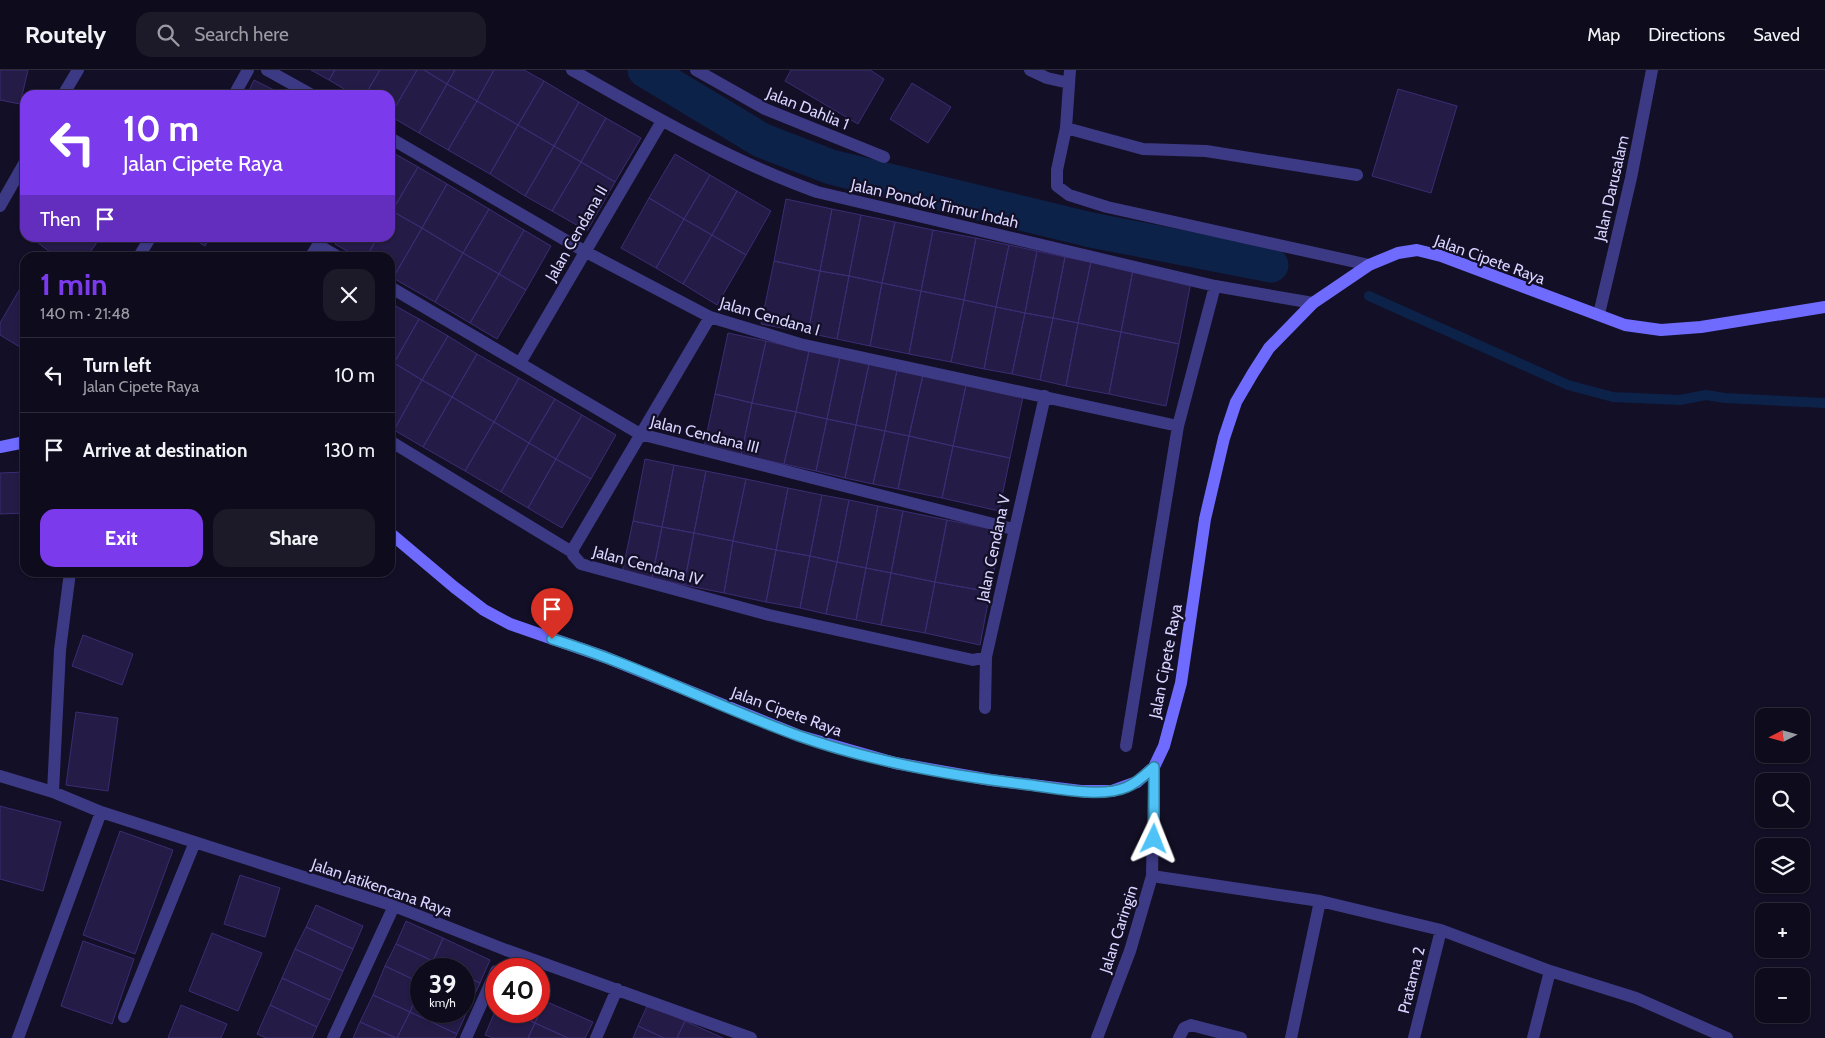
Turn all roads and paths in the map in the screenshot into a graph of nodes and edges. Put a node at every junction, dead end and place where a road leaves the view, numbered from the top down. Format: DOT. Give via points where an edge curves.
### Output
graph roads {
  1 [pos="78,70"];
  2 [pos="248,70"];
  3 [pos="267,70"];
  4 [pos="572,70"];
  5 [pos="696,70"];
  6 [pos="1030,70"];
  7 [pos="1070,70"];
  8 [pos="1652,70"];
  9 [pos="1069,83"];
  10 [pos="66,90"];
  11 [pos="237,90"];
  12 [pos="303,90"];
  13 [pos="662,121"];
  14 [pos="1066,128"];
  15 [pos="395,141"];
  16 [pos="884,157"];
  17 [pos="20,171"];
  18 [pos="1357,175"];
  19 [pos="0,206"];
  20 [pos="584,251"];
  21 [pos="314,252"];
  22 [pos="330,252"];
  23 [pos="1369,265"];
  24 [pos="1215,286"];
  25 [pos="395,290"];
  26 [pos="1313,303"];
  27 [pos="1825,307"];
  28 [pos="1599,314"];
  29 [pos="710,317"];
  30 [pos="520,363"];
  31 [pos="1045,396"];
  32 [pos="1178,426"];
  33 [pos="640,434"];
  34 [pos="20,443"];
  35 [pos="395,444"];
  36 [pos="0,447"];
  37 [pos="1013,529"];
  38 [pos="395,537"];
  39 [pos="572,552"];
  40 [pos="69,577"];
  41 [pos="986,657"];
  42 [pos="985,708"];
  43 [pos="1126,746"];
  44 [pos="1154,767"];
  45 [pos="0,776"];
  46 [pos="53,792"];
  47 [pos="102,812"];
  48 [pos="195,842"];
  49 [pos="1152,876"];
  50 [pos="1320,901"];
  51 [pos="394,906"];
  52 [pos="1441,930"];
  53 [pos="506,950"];
  54 [pos="502,958"];
  55 [pos="1550,971"];
  56 [pos="617,989"];
  57 [pos="485,996"];
  58 [pos="124,1018"];
  59 [pos="748,1037"];
  60 [pos="18,1038"];
  61 [pos="333,1038"];
  62 [pos="466,1038"];
  63 [pos="596,1038"];
  64 [pos="1097,1038"];
  65 [pos="1179,1038"];
  66 [pos="1241,1038"];
  67 [pos="1290,1038"];
  68 [pos="1414,1038"];
  69 [pos="1533,1038"];
  70 [pos="1726,1038"];
  1 -- 10 [label="street"];
  2 -- 11 [label="street"];
  3 -- 12 [label="street"];
  4 -- 13 [label="street, Jalan Pondok Timur Indah"];
  5 -- 16 [label="street, Jalan Dahlia 1" via="765,109"];
  6 -- 9 [label="street"];
  7 -- 9 [label="street"];
  8 -- 28 [label="street, Jalan Darusalam"];
  9 -- 14 [label="street"];
  13 -- 20 [label="street, Jalan Cendana II"];
  13 -- 24 [label="street, Jalan Pondok Timur Indah" via="771,174 817,192"];
  14 -- 18 [label="street" via="1143,149 1206,151"];
  14 -- 23 [label="street" via="1057,186 1069,195 1107,207"];
  15 -- 20 [label="street, Jalan Cendana I"];
  17 -- 19 [label="street"];
  20 -- 29 [label="street, Jalan Cendana I"];
  20 -- 30 [label="street, Jalan Cendana II"];
  21 -- 22 [label="street" via="318,245"];
  23 -- 26 [label="main road, Jalan Cipete Raya"];
  23 -- 28 [label="main road, Jalan Cipete Raya" via="1417,250"];
  24 -- 26 [label="street, Jalan Pondok Timur Indah"];
  24 -- 32 [label="street"];
  25 -- 30 [label="street, Jalan Cendana III"];
  26 -- 44 [label="main road, Jalan Cipete Raya" via="1269,348 1236,402 1205,519 1181,683 1164,746"];
  27 -- 28 [label="main road, Jalan Cipete Raya" via="1701,327 1661,330 1625,325"];
  29 -- 31 [label="street, Jalan Cendana I" via="800,344"];
  29 -- 33 [label="street, Jalan Cendana IV"];
  30 -- 33 [label="street, Jalan Cendana III"];
  31 -- 32 [label="street, Jalan Cendana I"];
  31 -- 37 [label="street, Jalan Cendana V"];
  32 -- 43 [label="street"];
  33 -- 37 [label="street, Jalan Cendana III"];
  33 -- 39 [label="street, Jalan Cendana IV"];
  34 -- 36 [label="main road"];
  35 -- 39 [label="street"];
  37 -- 41 [label="street, Jalan Cendana V"];
  38 -- 44 [label="main road, Jalan Cipete Raya" via="484,610 510,624 605,657 808,739 895,762 991,780 1081,791 1126,788"];
  39 -- 41 [label="street, Jalan Cendana IV" via="581,564 769,615 973,660"];
  40 -- 46 [label="street" via="60,650"];
  41 -- 42 [label="street, Jalan Cendana V"];
  44 -- 49 [label="street, Jalan Caringin"];
  45 -- 46 [label="street, Jalan Jatikencana Raya"];
  46 -- 47 [label="street, Jalan Jatikencana Raya"];
  47 -- 48 [label="street, Jalan Jatikencana Raya"];
  47 -- 60 [label="street"];
  48 -- 51 [label="street, Jalan Jatikencana Raya"];
  48 -- 58 [label="street"];
  49 -- 50 [label="street"];
  49 -- 64 [label="street, Jalan Caringin" via="1130,951"];
  50 -- 52 [label="street"];
  50 -- 67 [label="street"];
  51 -- 53 [label="street, Jalan Jatikencana Raya"];
  51 -- 61 [label="street"];
  52 -- 55 [label="street"];
  52 -- 68 [label="street, Pratama 2"];
  53 -- 54 [label="street"];
  53 -- 56 [label="street, Jalan Jatikencana Raya"];
  55 -- 69 [label="street"];
  55 -- 70 [label="street" via="1636,998"];
  56 -- 59 [label="street, Jalan Jatikencana Raya"];
  56 -- 63 [label="street"];
  57 -- 62 [label="street"];
  65 -- 66 [label="street" via="1184,1028 1191,1025"];
}
